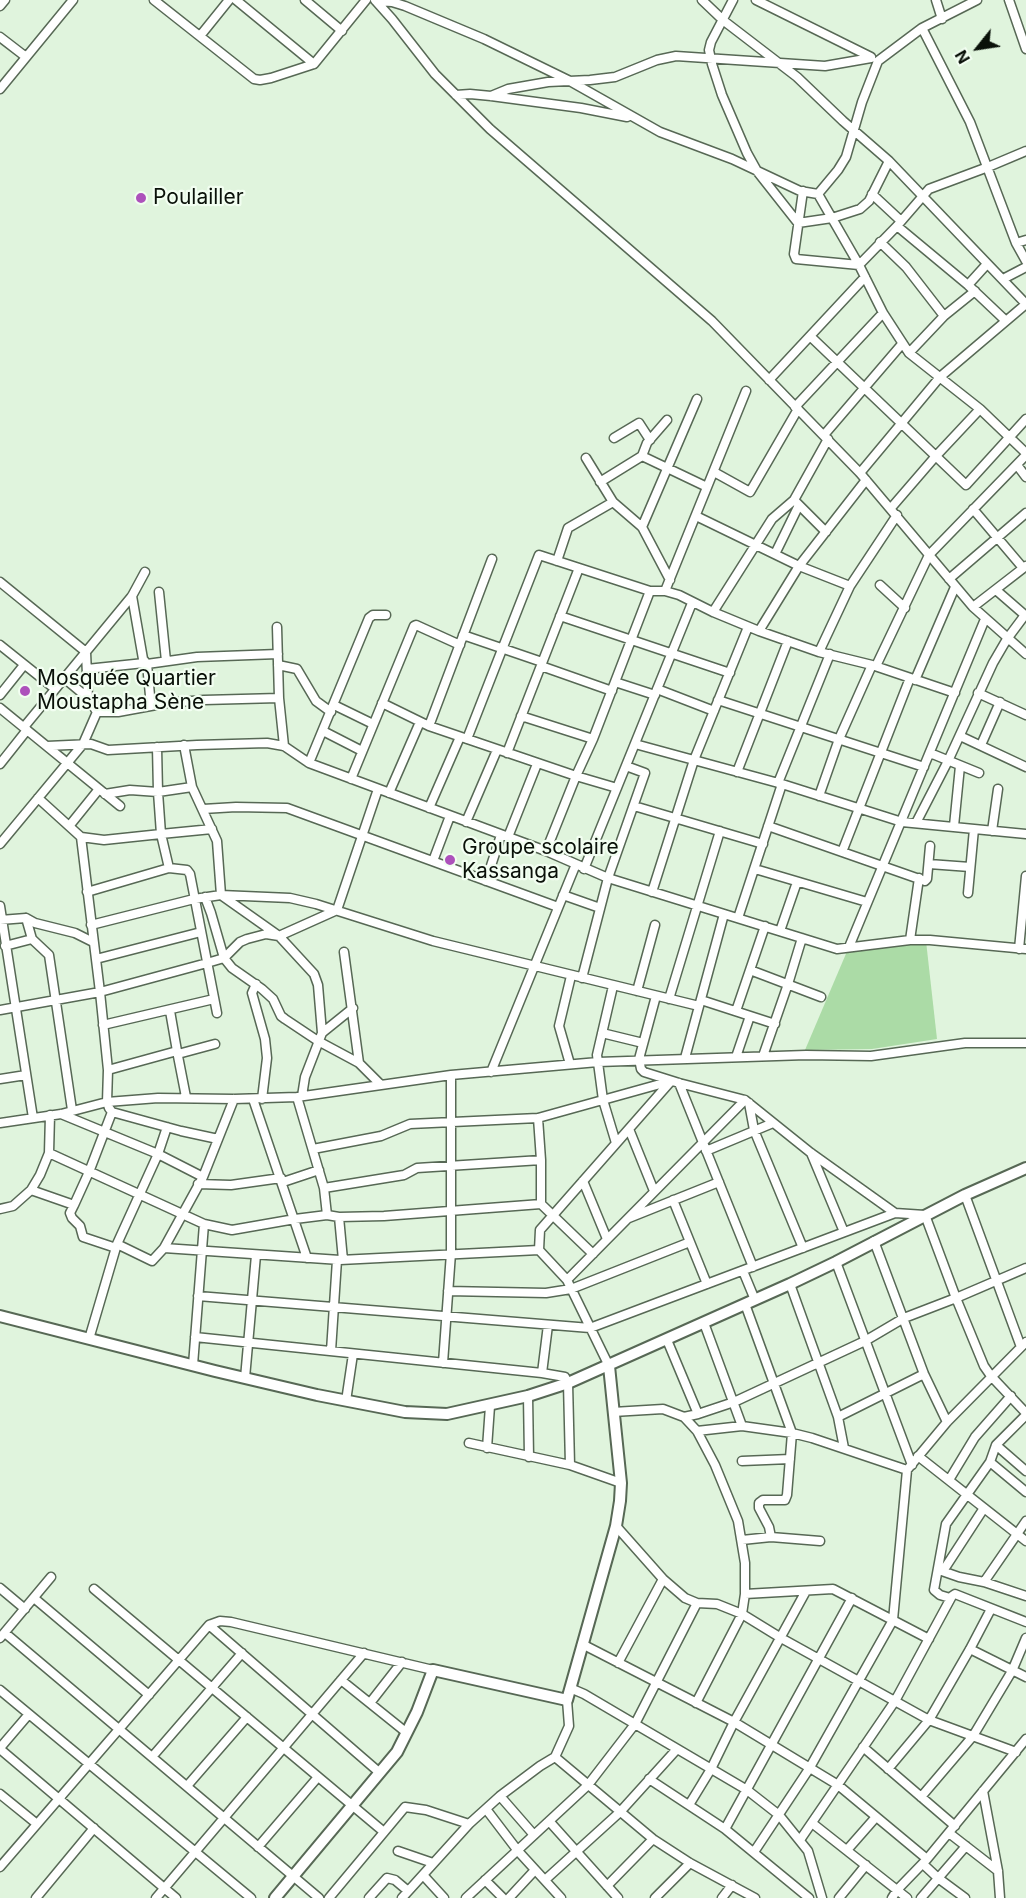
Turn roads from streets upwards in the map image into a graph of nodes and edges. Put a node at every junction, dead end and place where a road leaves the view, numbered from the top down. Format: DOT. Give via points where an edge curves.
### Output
graph roads {
  1 [pos="5,0"];
  2 [pos="73,0"];
  3 [pos="154,0"];
  4 [pos="229,0"];
  5 [pos="236,0"];
  6 [pos="305,0"];
  7 [pos="366,0"];
  8 [pos="702,0"];
  9 [pos="733,0"];
  10 [pos="756,0"];
  11 [pos="936,0"];
  12 [pos="977,0"];
  13 [pos="1009,0"];
  14 [pos="375,1"];
  15 [pos="0,6"];
  16 [pos="722,19"];
  17 [pos="942,19"];
  18 [pos="922,28"];
  19 [pos="342,31"];
  20 [pos="200,36"];
  21 [pos="0,37"];
  22 [pos="1026,48"];
  23 [pos="26,57"];
  24 [pos="710,58"];
  25 [pos="874,59"];
  26 [pos="779,63"];
  27 [pos="314,64"];
  28 [pos="568,80"];
  29 [pos="0,89"];
  30 [pos="456,95"];
  31 [pos="491,96"];
  32 [pos="634,118"];
  33 [pos="853,130"];
  34 [pos="1026,151"];
  35 [pos="889,160"];
  36 [pos="988,168"];
  37 [pos="757,171"];
  38 [pos="803,191"];
  39 [pos="818,194"];
  40 [pos="872,194"];
  41 [pos="923,194"];
  42 [pos="832,218"];
  43 [pos="899,223"];
  44 [pos="798,224"];
  45 [pos="1026,240"];
  46 [pos="880,242"];
  47 [pos="1016,243"];
  48 [pos="1026,261"];
  49 [pos="987,264"];
  50 [pos="859,265"];
  51 [pos="1026,267"];
  52 [pos="864,277"];
  53 [pos="1003,279"];
  54 [pos="971,288"];
  55 [pos="1026,304"];
  56 [pos="883,313"];
  57 [pos="944,316"];
  58 [pos="1006,321"];
  59 [pos="810,336"];
  60 [pos="902,344"];
  61 [pos="909,353"];
  62 [pos="837,362"];
  63 [pos="940,377"];
  64 [pos="769,380"];
  65 [pos="864,388"];
  66 [pos="746,391"];
  67 [pos="697,399"];
  68 [pos="796,408"];
  69 [pos="980,409"];
  70 [pos="1026,419"];
  71 [pos="667,420"];
  72 [pos="901,424"];
  73 [pos="1009,436"];
  74 [pos="826,437"];
  75 [pos="614,438"];
  76 [pos="650,440"];
  77 [pos="1026,454"];
  78 [pos="642,456"];
  79 [pos="935,457"];
  80 [pos="586,458"];
  81 [pos="1017,465"];
  82 [pos="667,468"];
  83 [pos="714,472"];
  84 [pos="860,473"];
  85 [pos="1026,477"];
  86 [pos="866,480"];
  87 [pos="600,482"];
  88 [pos="707,487"];
  89 [pos="613,502"];
  90 [pos="797,502"];
  91 [pos="891,508"];
  92 [pos="973,510"];
  93 [pos="1026,513"];
  94 [pos="696,516"];
  95 [pos="897,516"];
  96 [pos="642,527"];
  97 [pos="826,532"];
  98 [pos="997,538"];
  99 [pos="755,545"];
  100 [pos="775,554"];
  101 [pos="929,555"];
  102 [pos="492,559"];
  103 [pos="557,561"];
  104 [pos="799,566"];
  105 [pos="1024,567"];
  106 [pos="579,568"];
  107 [pos="145,572"];
  108 [pos="949,579"];
  109 [pos="670,580"];
  110 [pos="0,582"];
  111 [pos="880,585"];
  112 [pos="850,586"];
  113 [pos="955,587"];
  114 [pos="996,590"];
  115 [pos="650,591"];
  116 [pos="665,591"];
  117 [pos="159,592"];
  118 [pos="132,596"];
  119 [pos="692,603"];
  120 [pos="973,607"];
  121 [pos="905,608"];
  122 [pos="713,612"];
  123 [pos="386,615"];
  124 [pos="1026,615"];
  125 [pos="560,616"];
  126 [pos="985,619"];
  127 [pos="277,627"];
  128 [pos="748,627"];
  129 [pos="759,631"];
  130 [pos="464,635"];
  131 [pos="1007,639"];
  132 [pos="631,640"];
  133 [pos="788,641"];
  134 [pos="0,645"];
  135 [pos="460,645"];
  136 [pos="503,649"];
  137 [pos="86,652"];
  138 [pos="819,652"];
  139 [pos="672,653"];
  140 [pos="278,654"];
  141 [pos="830,654"];
  142 [pos="1026,654"];
  143 [pos="166,661"];
  144 [pos="146,663"];
  145 [pos="24,664"];
  146 [pos="541,664"];
  147 [pos="278,665"];
  148 [pos="874,666"];
  149 [pos="87,669"];
  150 [pos="730,673"];
  151 [pos="64,678"];
  152 [pos="912,679"];
  153 [pos="613,686"];
  154 [pos="55,690"];
  155 [pos="656,692"];
  156 [pos="955,693"];
  157 [pos="978,693"];
  158 [pos="0,695"];
  159 [pos="88,698"];
  160 [pos="279,698"];
  161 [pos="718,700"];
  162 [pos="1000,702"];
  163 [pos="382,703"];
  164 [pos="151,706"];
  165 [pos="0,708"];
  166 [pos="332,708"];
  167 [pos="714,711"];
  168 [pos="97,712"];
  169 [pos="760,714"];
  170 [pos="1026,715"];
  171 [pos="521,716"];
  172 [pos="420,722"];
  173 [pos="373,724"];
  174 [pos="429,726"];
  175 [pos="801,727"];
  176 [pos="25,728"];
  177 [pos="322,731"];
  178 [pos="960,736"];
  179 [pos="463,738"];
  180 [pos="593,739"];
  181 [pos="839,740"];
  182 [pos="83,744"];
  183 [pos="635,744"];
  184 [pos="184,745"];
  185 [pos="981,745"];
  186 [pos="47,746"];
  187 [pos="284,746"];
  188 [pos="157,747"];
  189 [pos="497,750"];
  190 [pos="362,751"];
  191 [pos="507,753"];
  192 [pos="881,753"];
  193 [pos="930,753"];
  194 [pos="694,760"];
  195 [pos="948,761"];
  196 [pos="67,763"];
  197 [pos="309,763"];
  198 [pos="0,764"];
  199 [pos="537,764"];
  200 [pos="626,766"];
  201 [pos="960,766"];
  202 [pos="924,767"];
  203 [pos="1026,767"];
  204 [pos="737,772"];
  205 [pos="979,773"];
  206 [pos="576,776"];
  207 [pos="351,779"];
  208 [pos="780,784"];
  209 [pos="192,788"];
  210 [pos="617,788"];
  211 [pos="378,789"];
  212 [pos="998,789"];
  213 [pos="102,791"];
  214 [pos="158,792"];
  215 [pos="389,793"];
  216 [pos="819,796"];
  217 [pos="38,798"];
  218 [pos="120,806"];
  219 [pos="633,806"];
  220 [pos="429,808"];
  221 [pos="203,809"];
  222 [pos="860,809"];
  223 [pos="450,816"];
  224 [pos="675,818"];
  225 [pos="466,822"];
  226 [pos="902,822"];
  227 [pos="916,823"];
  228 [pos="70,825"];
  229 [pos="768,826"];
  230 [pos="954,826"];
  231 [pos="974,829"];
  232 [pos="212,830"];
  233 [pos="720,831"];
  234 [pos="992,831"];
  235 [pos="162,834"];
  236 [pos="1026,834"];
  237 [pos="362,835"];
  238 [pos="505,836"];
  239 [pos="81,837"];
  240 [pos="0,844"];
  241 [pos="763,844"];
  242 [pos="930,846"];
  243 [pos="546,851"];
  244 [pos="842,852"];
  245 [pos="433,861"];
  246 [pos="929,864"];
  247 [pos="580,866"];
  248 [pos="882,866"];
  249 [pos="970,867"];
  250 [pos="169,868"];
  251 [pos="754,869"];
  252 [pos="1026,876"];
  253 [pos="608,879"];
  254 [pos="919,879"];
  255 [pos="486,880"];
  256 [pos="797,882"];
  257 [pos="87,892"];
  258 [pos="652,892"];
  259 [pos="968,893"];
  260 [pos="221,895"];
  261 [pos="563,896"];
  262 [pos="205,897"];
  263 [pos="194,899"];
  264 [pos="867,902"];
  265 [pos="0,906"];
  266 [pos="698,906"];
  267 [pos="558,907"];
  268 [pos="600,908"];
  269 [pos="336,910"];
  270 [pos="724,914"];
  271 [pos="26,918"];
  272 [pos="738,918"];
  273 [pos="1,920"];
  274 [pos="91,925"];
  275 [pos="655,925"];
  276 [pos="765,926"];
  277 [pos="780,931"];
  278 [pos="201,932"];
  279 [pos="279,936"];
  280 [pos="802,938"];
  281 [pos="32,939"];
  282 [pos="909,940"];
  283 [pos="93,942"];
  284 [pos="6,946"];
  285 [pos="849,947"];
  286 [pos="1022,949"];
  287 [pos="344,952"];
  288 [pos="224,958"];
  289 [pos="96,959"];
  290 [pos="207,963"];
  291 [pos="4,965"];
  292 [pos="534,967"];
  293 [pos="750,970"];
  294 [pos="571,976"];
  295 [pos="582,978"];
  296 [pos="256,984"];
  297 [pos="788,984"];
  298 [pos="613,986"];
  299 [pos="637,991"];
  300 [pos="100,992"];
  301 [pos="656,996"];
  302 [pos="821,997"];
  303 [pos="57,999"];
  304 [pos="214,999"];
  305 [pos="669,999"];
  306 [pos="700,1003"];
  307 [pos="14,1006"];
  308 [pos="352,1008"];
  309 [pos="0,1010"];
  310 [pos="170,1011"];
  311 [pos="736,1011"];
  312 [pos="217,1013"];
  313 [pos="750,1016"];
  314 [pos="775,1024"];
  315 [pos="103,1025"];
  316 [pos="602,1033"];
  317 [pos="320,1037"];
  318 [pos="643,1043"];
  319 [pos="1026,1043"];
  320 [pos="215,1044"];
  321 [pos="177,1052"];
  322 [pos="763,1056"];
  323 [pos="736,1057"];
  324 [pos="685,1058"];
  325 [pos="639,1059"];
  326 [pos="598,1062"];
  327 [pos="359,1063"];
  328 [pos="570,1064"];
  329 [pos="108,1070"];
  330 [pos="491,1072"];
  331 [pos="26,1075"];
  332 [pos="451,1075"];
  333 [pos="0,1079"];
  334 [pos="675,1082"];
  335 [pos="380,1084"];
  336 [pos="300,1096"];
  337 [pos="186,1097"];
  338 [pos="234,1099"];
  339 [pos="257,1099"];
  340 [pos="603,1100"];
  341 [pos="107,1102"];
  342 [pos="747,1102"];
  343 [pos="72,1110"];
  344 [pos="112,1112"];
  345 [pos="61,1114"];
  346 [pos="50,1115"];
  347 [pos="33,1118"];
  348 [pos="538,1118"];
  349 [pos="452,1122"];
  350 [pos="773,1123"];
  351 [pos="0,1124"];
  352 [pos="167,1127"];
  353 [pos="629,1128"];
  354 [pos="754,1130"];
  355 [pos="105,1132"];
  356 [pos="219,1139"];
  357 [pos="616,1143"];
  358 [pos="705,1146"];
  359 [pos="313,1149"];
  360 [pos="49,1153"];
  361 [pos="811,1153"];
  362 [pos="158,1154"];
  363 [pos="541,1160"];
  364 [pos="452,1165"];
  365 [pos="1026,1168"];
  366 [pos="319,1170"];
  367 [pos="90,1172"];
  368 [pos="282,1180"];
  369 [pos="200,1181"];
  370 [pos="583,1181"];
  371 [pos="719,1182"];
  372 [pos="324,1188"];
  373 [pos="31,1190"];
  374 [pos="654,1191"];
  375 [pos="140,1194"];
  376 [pos="965,1195"];
  377 [pos="674,1200"];
  378 [pos="542,1204"];
  379 [pos="74,1206"];
  380 [pos="0,1209"];
  381 [pos="452,1210"];
  382 [pos="895,1213"];
  383 [pos="183,1214"];
  384 [pos="327,1215"];
  385 [pos="553,1215"];
  386 [pos="925,1215"];
  387 [pos="339,1217"];
  388 [pos="295,1219"];
  389 [pos="626,1220"];
  390 [pos="204,1224"];
  391 [pos="844,1232"];
  392 [pos="607,1239"];
  393 [pos="874,1241"];
  394 [pos="690,1242"];
  395 [pos="117,1246"];
  396 [pos="164,1248"];
  397 [pos="803,1248"];
  398 [pos="539,1250"];
  399 [pos="202,1251"];
  400 [pos="451,1253"];
  401 [pos="593,1254"];
  402 [pos="256,1255"];
  403 [pos="307,1258"];
  404 [pos="340,1260"];
  405 [pos="836,1262"];
  406 [pos="753,1267"];
  407 [pos="1026,1268"];
  408 [pos="743,1271"];
  409 [pos="567,1280"];
  410 [pos="997,1281"];
  411 [pos="707,1284"];
  412 [pos="790,1284"];
  413 [pos="571,1289"];
  414 [pos="448,1292"];
  415 [pos="198,1296"];
  416 [pos="956,1298"];
  417 [pos="252,1300"];
  418 [pos="750,1302"];
  419 [pos="334,1306"];
  420 [pos="0,1316"];
  421 [pos="446,1317"];
  422 [pos="903,1318"];
  423 [pos="704,1323"];
  424 [pos="548,1325"];
  425 [pos="590,1328"];
  426 [pos="195,1336"];
  427 [pos="89,1339"];
  428 [pos="667,1340"];
  429 [pos="865,1341"];
  430 [pos="249,1342"];
  431 [pos="1024,1344"];
  432 [pos="331,1351"];
  433 [pos="353,1354"];
  434 [pos="443,1363"];
  435 [pos="819,1363"];
  436 [pos="193,1365"];
  437 [pos="609,1366"];
  438 [pos="542,1373"];
  439 [pos="924,1374"];
  440 [pos="991,1376"];
  441 [pos="245,1378"];
  442 [pos="568,1383"];
  443 [pos="775,1383"];
  444 [pos="886,1394"];
  445 [pos="528,1396"];
  446 [pos="1011,1396"];
  447 [pos="346,1401"];
  448 [pos="734,1402"];
  449 [pos="490,1406"];
  450 [pos="613,1412"];
  451 [pos="698,1414"];
  452 [pos="1026,1414"];
  453 [pos="684,1417"];
  454 [pos="838,1417"];
  455 [pos="947,1422"];
  456 [pos="742,1426"];
  457 [pos="697,1431"];
  458 [pos="792,1433"];
  459 [pos="469,1443"];
  460 [pos="996,1445"];
  461 [pos="487,1448"];
  462 [pos="844,1448"];
  463 [pos="529,1456"];
  464 [pos="918,1456"];
  465 [pos="790,1459"];
  466 [pos="742,1461"];
  467 [pos="990,1462"];
  468 [pos="570,1465"];
  469 [pos="910,1467"];
  470 [pos="1026,1471"];
  471 [pos="949,1480"];
  472 [pos="621,1483"];
  473 [pos="1026,1492"];
  474 [pos="966,1494"];
  475 [pos="984,1508"];
  476 [pos="1026,1521"];
  477 [pos="616,1526"];
  478 [pos="1017,1534"];
  479 [pos="771,1538"];
  480 [pos="742,1540"];
  481 [pos="820,1541"];
  482 [pos="1026,1541"];
  483 [pos="941,1571"];
  484 [pos="51,1577"];
  485 [pos="663,1579"];
  486 [pos="984,1582"];
  487 [pos="0,1588"];
  488 [pos="94,1588"];
  489 [pos="806,1591"];
  490 [pos="745,1594"];
  491 [pos="1026,1596"];
  492 [pos="34,1598"];
  493 [pos="852,1598"];
  494 [pos="950,1598"];
  495 [pos="697,1603"];
  496 [pos="25,1609"];
  497 [pos="991,1609"];
  498 [pos="742,1614"];
  499 [pos="893,1620"];
  500 [pos="1026,1622"];
  501 [pos="209,1624"];
  502 [pos="2,1636"];
  503 [pos="781,1638"];
  504 [pos="1026,1638"];
  505 [pos="929,1639"];
  506 [pos="582,1644"];
  507 [pos="970,1649"];
  508 [pos="242,1653"];
  509 [pos="364,1653"];
  510 [pos="819,1659"];
  511 [pos="179,1660"];
  512 [pos="402,1662"];
  513 [pos="618,1663"];
  514 [pos="432,1670"];
  515 [pos="1012,1671"];
  516 [pos="1026,1677"];
  517 [pos="341,1680"];
  518 [pos="858,1681"];
  519 [pos="656,1682"];
  520 [pos="212,1687"];
  521 [pos="570,1688"];
  522 [pos="0,1690"];
  523 [pos="149,1695"];
  524 [pos="567,1700"];
  525 [pos="895,1701"];
  526 [pos="370,1703"];
  527 [pos="696,1703"];
  528 [pos="29,1714"];
  529 [pos="312,1714"];
  530 [pos="247,1717"];
  531 [pos="929,1720"];
  532 [pos="734,1722"];
  533 [pos="635,1724"];
  534 [pos="119,1729"];
  535 [pos="407,1733"];
  536 [pos="974,1736"];
  537 [pos="1026,1739"];
  538 [pos="771,1746"];
  539 [pos="863,1747"];
  540 [pos="284,1748"];
  541 [pos="0,1749"];
  542 [pos="676,1749"];
  543 [pos="1016,1752"];
  544 [pos="152,1757"];
  545 [pos="555,1757"];
  546 [pos="89,1764"];
  547 [pos="711,1769"];
  548 [pos="809,1769"];
  549 [pos="888,1769"];
  550 [pos="380,1773"];
  551 [pos="318,1777"];
  552 [pos="649,1779"];
  553 [pos="588,1785"];
  554 [pos="838,1785"];
  555 [pos="187,1786"];
  556 [pos="747,1790"];
  557 [pos="984,1791"];
  558 [pos="0,1794"];
  559 [pos="500,1796"];
  560 [pos="921,1797"];
  561 [pos="59,1799"];
  562 [pos="689,1805"];
  563 [pos="352,1806"];
  564 [pos="486,1809"];
  565 [pos="620,1812"];
  566 [pos="779,1815"];
  567 [pos="876,1817"];
  568 [pos="224,1818"];
  569 [pos="549,1821"];
  570 [pos="812,1823"];
  571 [pos="37,1824"];
  572 [pos="469,1824"];
  573 [pos="94,1828"];
  574 [pos="725,1829"];
  575 [pos="952,1829"];
  576 [pos="384,1832"];
  577 [pos="534,1835"];
  578 [pos="653,1839"];
  579 [pos="800,1840"];
  580 [pos="966,1846"];
  581 [pos="258,1847"];
  582 [pos="847,1850"];
  583 [pos="398,1851"];
  584 [pos="518,1851"];
  585 [pos="195,1852"];
  586 [pos="577,1852"];
  587 [pos="754,1852"];
  588 [pos="3,1857"];
  589 [pos="925,1861"];
  590 [pos="433,1863"];
  591 [pos="690,1863"];
  592 [pos="866,1865"];
  593 [pos="0,1867"];
  594 [pos="534,1870"];
  595 [pos="998,1871"];
  596 [pos="423,1875"];
  597 [pos="293,1876"];
  598 [pos="938,1878"];
  599 [pos="485,1880"];
  600 [pos="545,1880"];
  601 [pos="732,1885"];
  602 [pos="608,1886"];
  603 [pos="164,1888"];
  604 [pos="894,1894"];
  605 [pos="405,1895"];
  606 [pos="36,1898"];
  607 [pos="156,1898"];
  608 [pos="176,1898"];
  609 [pos="251,1898"];
  610 [pos="275,1898"];
  611 [pos="319,1898"];
  612 [pos="329,1898"];
  613 [pos="369,1898"];
  614 [pos="444,1898"];
  615 [pos="466,1898"];
  616 [pos="502,1898"];
  617 [pos="509,1898"];
  618 [pos="561,1898"];
  619 [pos="618,1898"];
  620 [pos="655,1898"];
  621 [pos="722,1898"];
  622 [pos="754,1898"];
  623 [pos="809,1898"];
  624 [pos="822,1898"];
  625 [pos="839,1898"];
  626 [pos="907,1898"];
  627 [pos="921,1898"];
  628 [pos="965,1898"];
  629 [pos="1000,1898"];
  1 -- 15 [label="street"];
  2 -- 23 [label="street"];
  3 -- 20 [label="street"];
  4 -- 20 [label="street"];
  5 -- 27 [label="street"];
  6 -- 19 [label="street"];
  7 -- 19 [label="street"];
  8 -- 16 [label="street"];
  9 -- 16 [label="street"];
  10 -- 25 [label="street"];
  11 -- 17 [label="street"];
  12 -- 17 [label="street"];
  13 -- 22 [label="street"];
  14 -- 28 [label="street" via="392,2 423,13"];
  14 -- 30 [label="street"];
  16 -- 24 [label="street" via="711,42"];
  16 -- 26 [label="street"];
  17 -- 18 [label="street"];
  18 -- 25 [label="street"];
  18 -- 36 [label="street" via="970,122"];
  19 -- 27 [label="street"];
  20 -- 27 [label="street" via="254,79 271,78"];
  21 -- 23 [label="street"];
  23 -- 29 [label="street"];
  24 -- 26 [label="street"];
  24 -- 28 [label="street" via="676,56 615,76"];
  24 -- 37 [label="street" via="725,102"];
  25 -- 26 [label="street" via="825,66"];
  25 -- 33 [label="street"];
  26 -- 33 [label="street"];
  28 -- 31 [label="street" via="508,89"];
  28 -- 32 [label="street"];
  30 -- 31 [label="street"];
  30 -- 64 [label="street" via="712,321"];
  31 -- 32 [label="street"];
  32 -- 37 [label="street"];
  33 -- 35 [label="street"];
  33 -- 39 [label="street" via="844,163"];
  34 -- 36 [label="street"];
  35 -- 40 [label="street"];
  35 -- 41 [label="street"];
  36 -- 41 [label="street"];
  36 -- 47 [label="street"];
  37 -- 38 [label="street"];
  37 -- 44 [label="street"];
  38 -- 39 [label="street"];
  38 -- 44 [label="street"];
  39 -- 42 [label="street"];
  40 -- 42 [label="street" via="860,209"];
  40 -- 43 [label="street"];
  41 -- 43 [label="street"];
  41 -- 49 [label="street"];
  42 -- 44 [label="street"];
  42 -- 50 [label="street"];
  43 -- 46 [label="street"];
  43 -- 54 [label="street"];
  44 -- 50 [label="street" via="796,259"];
  45 -- 47 [label="street"];
  46 -- 50 [label="street"];
  46 -- 57 [label="street" via="912,273"];
  47 -- 48 [label="street"];
  49 -- 53 [label="street"];
  49 -- 54 [label="street"];
  50 -- 52 [label="street"];
  51 -- 53 [label="street"];
  52 -- 56 [label="street"];
  52 -- 59 [label="street"];
  53 -- 55 [label="street"];
  54 -- 57 [label="street"];
  54 -- 58 [label="street"];
  55 -- 58 [label="street"];
  56 -- 60 [label="street"];
  56 -- 62 [label="street"];
  57 -- 61 [label="street"];
  58 -- 63 [label="street"];
  59 -- 62 [label="street"];
  59 -- 64 [label="street"];
  60 -- 61 [label="street"];
  60 -- 65 [label="street"];
  61 -- 63 [label="street"];
  62 -- 65 [label="street"];
  62 -- 68 [label="street"];
  63 -- 69 [label="street"];
  63 -- 72 [label="street"];
  64 -- 68 [label="street"];
  65 -- 72 [label="street"];
  65 -- 74 [label="street"];
  66 -- 83 [label="street"];
  67 -- 82 [label="street"];
  68 -- 74 [label="street"];
  68 -- 83 [label="street" via="750,492"];
  69 -- 73 [label="street"];
  69 -- 79 [label="street"];
  70 -- 73 [label="street"];
  71 -- 76 [label="street"];
  72 -- 79 [label="street"];
  72 -- 84 [label="street"];
  73 -- 77 [label="street"];
  73 -- 79 [label="street" via="966,484"];
  74 -- 84 [label="street"];
  74 -- 90 [label="street"];
  75 -- 76 [label="street" via="639,423"];
  76 -- 78 [label="street"];
  77 -- 81 [label="street"];
  78 -- 82 [label="street"];
  78 -- 87 [label="street"];
  79 -- 91 [label="street"];
  80 -- 87 [label="street"];
  81 -- 85 [label="street"];
  81 -- 92 [label="street"];
  82 -- 88 [label="street"];
  82 -- 96 [label="street"];
  83 -- 88 [label="street"];
  84 -- 86 [label="street"];
  86 -- 91 [label="street"];
  86 -- 97 [label="street"];
  87 -- 89 [label="street"];
  88 -- 94 [label="street"];
  89 -- 96 [label="street"];
  89 -- 103 [label="street" via="568,528"];
  90 -- 97 [label="street"];
  90 -- 99 [label="street" via="772,519"];
  90 -- 100 [label="street"];
  91 -- 95 [label="street"];
  92 -- 98 [label="street"];
  92 -- 101 [label="street"];
  93 -- 98 [label="street"];
  94 -- 99 [label="street"];
  94 -- 109 [label="street"];
  95 -- 101 [label="street"];
  95 -- 112 [label="street"];
  96 -- 109 [label="street"];
  97 -- 104 [label="street"];
  98 -- 105 [label="street"];
  98 -- 108 [label="street"];
  99 -- 100 [label="street"];
  99 -- 122 [label="street"];
  100 -- 104 [label="street"];
  101 -- 108 [label="street"];
  101 -- 121 [label="street"];
  102 -- 130 [label="street"];
  103 -- 106 [label="street"];
  103 -- 136 [label="street" via="539,555"];
  104 -- 112 [label="street"];
  104 -- 129 [label="street"];
  105 -- 114 [label="street"];
  106 -- 115 [label="street"];
  106 -- 125 [label="street"];
  107 -- 118 [label="street"];
  108 -- 113 [label="street"];
  109 -- 116 [label="street"];
  110 -- 137 [label="street"];
  111 -- 121 [label="street"];
  112 -- 138 [label="street"];
  113 -- 120 [label="street"];
  113 -- 152 [label="street"];
  114 -- 120 [label="street"];
  114 -- 124 [label="street"];
  115 -- 116 [label="street"];
  115 -- 132 [label="street"];
  116 -- 119 [label="street"];
  117 -- 143 [label="street"];
  118 -- 137 [label="street"];
  118 -- 144 [label="street"];
  119 -- 122 [label="street"];
  119 -- 139 [label="street"];
  120 -- 126 [label="street"];
  121 -- 148 [label="street"];
  122 -- 128 [label="street"];
  123 -- 166 [label="street" via="369,618"];
  124 -- 131 [label="street"];
  125 -- 132 [label="street"];
  125 -- 146 [label="street"];
  126 -- 131 [label="street"];
  126 -- 156 [label="street"];
  127 -- 140 [label="street"];
  128 -- 129 [label="street"];
  128 -- 150 [label="street"];
  129 -- 133 [label="street"];
  130 -- 135 [label="street"];
  130 -- 136 [label="street"];
  131 -- 142 [label="street"];
  131 -- 157 [label="street"];
  132 -- 139 [label="street"];
  132 -- 153 [label="street"];
  133 -- 138 [label="street"];
  133 -- 169 [label="street"];
  134 -- 145 [label="street"];
  135 -- 163 [label="street" via="414,626"];
  135 -- 174 [label="street"];
  136 -- 146 [label="street"];
  136 -- 179 [label="street"];
  137 -- 149 [label="street"];
  137 -- 151 [label="street"];
  138 -- 141 [label="street"];
  139 -- 150 [label="street"];
  139 -- 155 [label="street"];
  140 -- 143 [label="street"];
  140 -- 147 [label="street"];
  141 -- 148 [label="street"];
  141 -- 175 [label="street"];
  143 -- 144 [label="street"];
  144 -- 149 [label="street"];
  144 -- 164 [label="street"];
  145 -- 154 [label="street"];
  145 -- 158 [label="street"];
  146 -- 153 [label="street"];
  146 -- 171 [label="street"];
  147 -- 160 [label="street"];
  147 -- 166 [label="street" via="297,669 316,701"];
  148 -- 152 [label="street"];
  148 -- 181 [label="street"];
  149 -- 159 [label="street"];
  150 -- 161 [label="street"];
  151 -- 154 [label="street"];
  151 -- 159 [label="street"];
  152 -- 156 [label="street"];
  152 -- 192 [label="street"];
  153 -- 155 [label="street"];
  153 -- 180 [label="street"];
  154 -- 176 [label="street"];
  155 -- 167 [label="street"];
  155 -- 183 [label="street"];
  156 -- 193 [label="street"];
  157 -- 162 [label="street"];
  157 -- 178 [label="street"];
  159 -- 168 [label="street"];
  160 -- 164 [label="street"];
  160 -- 187 [label="street"];
  161 -- 167 [label="street"];
  161 -- 169 [label="street"];
  162 -- 170 [label="street"];
  162 -- 185 [label="street"];
  163 -- 172 [label="street"];
  163 -- 173 [label="street"];
  164 -- 168 [label="street"];
  165 -- 176 [label="street"];
  166 -- 173 [label="street"];
  166 -- 177 [label="street"];
  167 -- 194 [label="street"];
  168 -- 182 [label="street"];
  169 -- 175 [label="street"];
  169 -- 204 [label="street"];
  171 -- 180 [label="street"];
  171 -- 191 [label="street"];
  172 -- 174 [label="street"];
  172 -- 215 [label="street"];
  173 -- 190 [label="street"];
  174 -- 179 [label="street"];
  175 -- 181 [label="street"];
  175 -- 208 [label="street"];
  176 -- 186 [label="street"];
  176 -- 198 [label="street"];
  177 -- 190 [label="street"];
  177 -- 197 [label="street"];
  178 -- 185 [label="street"];
  178 -- 195 [label="street"];
  179 -- 189 [label="street"];
  179 -- 220 [label="street"];
  180 -- 206 [label="street"];
  181 -- 192 [label="street"];
  181 -- 216 [label="street"];
  182 -- 186 [label="street"];
  182 -- 188 [label="street" via="108,750"];
  182 -- 196 [label="street"];
  183 -- 194 [label="street"];
  183 -- 200 [label="street"];
  184 -- 187 [label="street"];
  184 -- 188 [label="street"];
  184 -- 209 [label="street"];
  185 -- 203 [label="street"];
  186 -- 196 [label="street"];
  187 -- 197 [label="street"];
  188 -- 214 [label="street"];
  189 -- 191 [label="street"];
  189 -- 225 [label="street"];
  190 -- 207 [label="street"];
  191 -- 199 [label="street"];
  192 -- 202 [label="street"];
  192 -- 222 [label="street"];
  193 -- 195 [label="street"];
  193 -- 202 [label="street"];
  194 -- 204 [label="street"];
  194 -- 224 [label="street"];
  195 -- 201 [label="street"];
  195 -- 227 [label="street"];
  196 -- 213 [label="street"];
  196 -- 217 [label="street"];
  197 -- 207 [label="street"];
  199 -- 206 [label="street"];
  199 -- 238 [label="street"];
  200 -- 210 [label="street"];
  200 -- 219 [label="street" via="645,773"];
  201 -- 205 [label="street"];
  201 -- 230 [label="street"];
  202 -- 226 [label="street"];
  204 -- 208 [label="street"];
  206 -- 210 [label="street"];
  206 -- 243 [label="street"];
  207 -- 211 [label="street"];
  208 -- 216 [label="street"];
  208 -- 229 [label="street"];
  209 -- 214 [label="street"];
  209 -- 221 [label="street"];
  210 -- 247 [label="street"];
  211 -- 215 [label="street"];
  211 -- 237 [label="street"];
  212 -- 234 [label="street"];
  213 -- 214 [label="street"];
  213 -- 218 [label="street"];
  213 -- 228 [label="street"];
  214 -- 235 [label="street"];
  215 -- 220 [label="street"];
  216 -- 222 [label="street"];
  217 -- 228 [label="street"];
  217 -- 240 [label="street"];
  219 -- 224 [label="street"];
  219 -- 253 [label="street"];
  220 -- 223 [label="street"];
  221 -- 232 [label="street"];
  221 -- 237 [label="street" via="287,808"];
  222 -- 226 [label="street"];
  222 -- 244 [label="street"];
  223 -- 225 [label="street"];
  223 -- 245 [label="street"];
  224 -- 233 [label="street"];
  224 -- 258 [label="street"];
  225 -- 238 [label="street"];
  226 -- 227 [label="street"];
  226 -- 248 [label="street"];
  227 -- 230 [label="street"];
  228 -- 239 [label="street"];
  229 -- 241 [label="street"];
  229 -- 244 [label="street"];
  230 -- 231 [label="street"];
  231 -- 234 [label="street"];
  231 -- 249 [label="street"];
  232 -- 235 [label="street"];
  232 -- 260 [label="street" via="217,841"];
  233 -- 241 [label="street"];
  233 -- 266 [label="street"];
  234 -- 236 [label="street"];
  235 -- 239 [label="street" via="104,840"];
  235 -- 250 [label="street"];
  237 -- 245 [label="street"];
  237 -- 269 [label="street"];
  238 -- 243 [label="street"];
  238 -- 255 [label="street"];
  239 -- 257 [label="street"];
  241 -- 251 [label="street"];
  242 -- 246 [label="street"];
  243 -- 247 [label="street"];
  244 -- 248 [label="street"];
  245 -- 255 [label="street"];
  246 -- 249 [label="street"];
  246 -- 254 [label="street" via="927,879"];
  247 -- 253 [label="street"];
  247 -- 261 [label="street"];
  248 -- 254 [label="street"];
  248 -- 264 [label="street"];
  249 -- 259 [label="street"];
  250 -- 257 [label="street"];
  250 -- 263 [label="street" via="187,870"];
  251 -- 256 [label="street"];
  251 -- 272 [label="street"];
  252 -- 286 [label="street"];
  253 -- 258 [label="street"];
  253 -- 268 [label="street"];
  254 -- 282 [label="street"];
  255 -- 267 [label="street"];
  256 -- 264 [label="street"];
  256 -- 277 [label="street"];
  257 -- 274 [label="street"];
  258 -- 266 [label="street"];
  260 -- 262 [label="street"];
  260 -- 269 [label="street" via="290,898"];
  260 -- 279 [label="street"];
  261 -- 267 [label="street"];
  261 -- 268 [label="street"];
  262 -- 263 [label="street"];
  262 -- 288 [label="street"];
  263 -- 274 [label="street"];
  263 -- 278 [label="street"];
  264 -- 285 [label="street"];
  265 -- 273 [label="street"];
  266 -- 270 [label="street"];
  266 -- 305 [label="street"];
  267 -- 292 [label="street"];
  268 -- 295 [label="street"];
  269 -- 279 [label="street"];
  269 -- 292 [label="street"];
  270 -- 272 [label="street"];
  270 -- 306 [label="street"];
  271 -- 273 [label="street"];
  271 -- 281 [label="street"];
  271 -- 283 [label="street"];
  272 -- 276 [label="street"];
  273 -- 284 [label="street"];
  274 -- 283 [label="street"];
  275 -- 299 [label="street"];
  276 -- 277 [label="street"];
  276 -- 293 [label="street"];
  277 -- 280 [label="street"];
  278 -- 289 [label="street"];
  278 -- 290 [label="street"];
  279 -- 288 [label="street" via="266,934 247,939"];
  279 -- 317 [label="street" via="314,974"];
  280 -- 285 [label="street" via="837,949"];
  280 -- 297 [label="street"];
  281 -- 284 [label="street"];
  281 -- 303 [label="street" via="49,955"];
  282 -- 285 [label="street"];
  282 -- 286 [label="street"];
  283 -- 289 [label="street"];
  284 -- 291 [label="street"];
  287 -- 308 [label="street"];
  288 -- 290 [label="street"];
  288 -- 296 [label="street"];
  289 -- 300 [label="street"];
  290 -- 300 [label="street"];
  290 -- 304 [label="street"];
  291 -- 307 [label="street"];
  292 -- 294 [label="street"];
  292 -- 330 [label="street"];
  293 -- 297 [label="street"];
  293 -- 311 [label="street"];
  294 -- 295 [label="street"];
  294 -- 328 [label="street" via="559,1026"];
  295 -- 298 [label="street"];
  296 -- 317 [label="street" via="273,999 281,1016"];
  296 -- 339 [label="street" via="252,993 266,1039 267,1058"];
  297 -- 302 [label="street"];
  297 -- 314 [label="street"];
  298 -- 299 [label="street"];
  298 -- 316 [label="street"];
  299 -- 301 [label="street"];
  300 -- 303 [label="street"];
  300 -- 315 [label="street"];
  301 -- 305 [label="street"];
  301 -- 318 [label="street"];
  303 -- 307 [label="street"];
  303 -- 343 [label="street"];
  304 -- 310 [label="street"];
  304 -- 312 [label="street"];
  305 -- 306 [label="street"];
  306 -- 311 [label="street"];
  306 -- 324 [label="street"];
  307 -- 309 [label="street"];
  307 -- 331 [label="street"];
  308 -- 317 [label="street"];
  308 -- 327 [label="street"];
  310 -- 315 [label="street"];
  310 -- 321 [label="street"];
  311 -- 313 [label="street"];
  313 -- 314 [label="street"];
  313 -- 323 [label="street"];
  314 -- 322 [label="street"];
  315 -- 329 [label="street"];
  316 -- 318 [label="street"];
  316 -- 326 [label="street"];
  317 -- 327 [label="street"];
  317 -- 336 [label="street"];
  318 -- 325 [label="street"];
  319 -- 322 [label="street" via="965,1043 871,1056"];
  320 -- 321 [label="street"];
  321 -- 329 [label="street"];
  321 -- 337 [label="street"];
  322 -- 323 [label="street"];
  323 -- 324 [label="street"];
  324 -- 325 [label="street"];
  325 -- 326 [label="street"];
  325 -- 334 [label="street" via="644,1072"];
  326 -- 328 [label="street"];
  326 -- 340 [label="street"];
  327 -- 335 [label="street"];
  328 -- 330 [label="street"];
  329 -- 341 [label="street"];
  330 -- 332 [label="street"];
  331 -- 333 [label="street"];
  331 -- 347 [label="street"];
  332 -- 335 [label="street"];
  332 -- 349 [label="street"];
  334 -- 340 [label="street"];
  334 -- 342 [label="street"];
  334 -- 353 [label="street"];
  334 -- 358 [label="street"];
  335 -- 336 [label="street"];
  336 -- 339 [label="street"];
  336 -- 359 [label="street"];
  337 -- 338 [label="street"];
  337 -- 341 [label="street"];
  338 -- 339 [label="street"];
  338 -- 356 [label="street"];
  339 -- 368 [label="street"];
  340 -- 348 [label="street"];
  340 -- 357 [label="street"];
  341 -- 343 [label="street"];
  341 -- 344 [label="street"];
  342 -- 350 [label="street"];
  342 -- 354 [label="street"];
  342 -- 358 [label="street"];
  343 -- 345 [label="street"];
  344 -- 352 [label="street"];
  344 -- 355 [label="street"];
  345 -- 346 [label="street"];
  345 -- 355 [label="street"];
  346 -- 347 [label="street"];
  346 -- 360 [label="street"];
  347 -- 351 [label="street"];
  348 -- 349 [label="street"];
  348 -- 363 [label="street"];
  349 -- 359 [label="street" via="410,1124 381,1136"];
  349 -- 364 [label="street"];
  350 -- 354 [label="street"];
  350 -- 361 [label="street"];
  352 -- 356 [label="street"];
  352 -- 362 [label="street"];
  353 -- 357 [label="street"];
  353 -- 374 [label="street"];
  354 -- 358 [label="street"];
  354 -- 397 [label="street"];
  355 -- 362 [label="street"];
  355 -- 367 [label="street"];
  356 -- 369 [label="street"];
  357 -- 370 [label="street"];
  358 -- 371 [label="street"];
  358 -- 374 [label="street"];
  359 -- 366 [label="street"];
  360 -- 367 [label="street"];
  360 -- 373 [label="street"];
  361 -- 382 [label="street"];
  361 -- 391 [label="street"];
  362 -- 369 [label="street"];
  362 -- 375 [label="street"];
  363 -- 364 [label="street"];
  363 -- 378 [label="street"];
  364 -- 372 [label="street" via="417,1168 404,1174"];
  364 -- 381 [label="street"];
  365 -- 376 [label="street"];
  366 -- 368 [label="street"];
  366 -- 372 [label="street"];
  367 -- 375 [label="street"];
  367 -- 379 [label="street"];
  368 -- 369 [label="street" via="231,1185"];
  368 -- 388 [label="street"];
  369 -- 383 [label="street"];
  370 -- 385 [label="street"];
  370 -- 392 [label="street"];
  371 -- 377 [label="street"];
  371 -- 406 [label="street"];
  372 -- 384 [label="street"];
  373 -- 379 [label="street"];
  373 -- 380 [label="street" via="13,1206"];
  374 -- 389 [label="street"];
  375 -- 383 [label="street"];
  375 -- 395 [label="street"];
  376 -- 386 [label="street"];
  376 -- 410 [label="street"];
  377 -- 389 [label="street"];
  377 -- 394 [label="street"];
  378 -- 381 [label="street"];
  378 -- 385 [label="street"];
  379 -- 395 [label="street" via="70,1212 83,1238"];
  381 -- 387 [label="street"];
  381 -- 400 [label="street"];
  382 -- 386 [label="street"];
  382 -- 391 [label="street"];
  383 -- 390 [label="street"];
  383 -- 396 [label="street"];
  384 -- 387 [label="street"];
  384 -- 388 [label="street"];
  385 -- 398 [label="street" via="540,1230"];
  385 -- 401 [label="street"];
  386 -- 393 [label="street"];
  386 -- 416 [label="street"];
  387 -- 404 [label="street"];
  388 -- 390 [label="street" via="232,1230"];
  388 -- 403 [label="street"];
  389 -- 392 [label="street"];
  390 -- 399 [label="street"];
  391 -- 397 [label="street"];
  392 -- 401 [label="street"];
  393 -- 405 [label="street"];
  393 -- 422 [label="street"];
  394 -- 411 [label="street"];
  394 -- 413 [label="street"];
  395 -- 396 [label="street" via="152,1261"];
  395 -- 427 [label="street"];
  396 -- 399 [label="street"];
  397 -- 406 [label="street"];
  398 -- 400 [label="street"];
  398 -- 409 [label="street"];
  399 -- 402 [label="street"];
  399 -- 415 [label="street"];
  400 -- 404 [label="street"];
  400 -- 414 [label="street"];
  401 -- 409 [label="street"];
  402 -- 403 [label="street"];
  402 -- 417 [label="street"];
  403 -- 404 [label="street"];
  404 -- 419 [label="street"];
  405 -- 412 [label="street"];
  405 -- 429 [label="street"];
  406 -- 408 [label="street"];
  407 -- 410 [label="street"];
  408 -- 411 [label="street"];
  408 -- 418 [label="street"];
  409 -- 413 [label="street"];
  410 -- 416 [label="street"];
  410 -- 431 [label="street"];
  411 -- 425 [label="street"];
  412 -- 418 [label="street"];
  412 -- 435 [label="street"];
  413 -- 414 [label="street" via="546,1293"];
  413 -- 425 [label="street"];
  414 -- 421 [label="street"];
  415 -- 417 [label="street"];
  415 -- 426 [label="street"];
  416 -- 422 [label="street"];
  416 -- 440 [label="street"];
  417 -- 419 [label="street"];
  417 -- 430 [label="street"];
  418 -- 423 [label="street"];
  418 -- 443 [label="street"];
  419 -- 421 [label="street"];
  419 -- 432 [label="street"];
  420 -- 427 [label="street"];
  421 -- 424 [label="street"];
  421 -- 434 [label="street"];
  422 -- 429 [label="street"];
  422 -- 439 [label="street"];
  423 -- 428 [label="street"];
  423 -- 448 [label="street"];
  424 -- 425 [label="street"];
  424 -- 438 [label="street"];
  425 -- 437 [label="street"];
  426 -- 430 [label="street"];
  426 -- 436 [label="street"];
  427 -- 436 [label="street"];
  428 -- 437 [label="street"];
  428 -- 451 [label="street"];
  429 -- 435 [label="street"];
  429 -- 444 [label="street"];
  430 -- 432 [label="street"];
  430 -- 441 [label="street"];
  431 -- 440 [label="street"];
  432 -- 433 [label="street"];
  433 -- 434 [label="street"];
  433 -- 447 [label="street"];
  434 -- 438 [label="street"];
  435 -- 443 [label="street"];
  435 -- 454 [label="street"];
  436 -- 441 [label="street"];
  437 -- 442 [label="street"];
  437 -- 450 [label="street"];
  438 -- 442 [label="street" via="565,1377"];
  439 -- 444 [label="street"];
  439 -- 455 [label="street"];
  440 -- 446 [label="street"];
  440 -- 455 [label="street"];
  441 -- 447 [label="street"];
  442 -- 445 [label="street"];
  442 -- 468 [label="street"];
  443 -- 448 [label="street"];
  443 -- 458 [label="street"];
  444 -- 454 [label="street"];
  444 -- 469 [label="street"];
  445 -- 449 [label="street"];
  445 -- 463 [label="street"];
  446 -- 452 [label="street"];
  446 -- 471 [label="street" via="975,1437"];
  447 -- 449 [label="street" via="405,1412 447,1414"];
  448 -- 451 [label="street"];
  448 -- 456 [label="street"];
  449 -- 461 [label="street"];
  450 -- 453 [label="street" via="663,1408"];
  450 -- 472 [label="street"];
  451 -- 453 [label="street"];
  452 -- 460 [label="street"];
  453 -- 457 [label="street"];
  454 -- 462 [label="street"];
  455 -- 464 [label="street"];
  456 -- 457 [label="street"];
  456 -- 458 [label="street"];
  457 -- 480 [label="street" via="715,1464"];
  458 -- 462 [label="street"];
  458 -- 465 [label="street"];
  459 -- 461 [label="street"];
  460 -- 467 [label="street"];
  460 -- 470 [label="street"];
  461 -- 463 [label="street"];
  462 -- 469 [label="street"];
  463 -- 468 [label="street"];
  464 -- 469 [label="street"];
  464 -- 471 [label="street"];
  465 -- 466 [label="street"];
  465 -- 479 [label="street" via="785,1500 759,1503"];
  467 -- 473 [label="street"];
  467 -- 474 [label="street"];
  468 -- 472 [label="street"];
  469 -- 499 [label="street"];
  471 -- 474 [label="street"];
  472 -- 477 [label="street"];
  474 -- 475 [label="street"];
  474 -- 483 [label="street" via="946,1524"];
  475 -- 478 [label="street"];
  475 -- 483 [label="street"];
  476 -- 478 [label="street"];
  477 -- 485 [label="street"];
  477 -- 506 [label="street"];
  478 -- 482 [label="street"];
  478 -- 486 [label="street"];
  479 -- 480 [label="street"];
  479 -- 481 [label="street"];
  480 -- 490 [label="street"];
  483 -- 486 [label="street"];
  483 -- 494 [label="street" via="934,1590"];
  484 -- 492 [label="street"];
  485 -- 495 [label="street"];
  485 -- 513 [label="street"];
  486 -- 491 [label="street"];
  487 -- 496 [label="street"];
  488 -- 511 [label="street"];
  489 -- 490 [label="street"];
  489 -- 493 [label="street" via="833,1589"];
  489 -- 503 [label="street"];
  490 -- 498 [label="street"];
  492 -- 496 [label="street"];
  492 -- 523 [label="street"];
  493 -- 499 [label="street"];
  493 -- 510 [label="street"];
  494 -- 497 [label="street" via="955,1594"];
  494 -- 505 [label="street"];
  495 -- 498 [label="street" via="717,1604"];
  495 -- 519 [label="street"];
  496 -- 502 [label="street"];
  497 -- 500 [label="street"];
  497 -- 507 [label="street"];
  498 -- 503 [label="street"];
  498 -- 527 [label="street"];
  499 -- 505 [label="street"];
  499 -- 518 [label="street"];
  501 -- 508 [label="street"];
  501 -- 509 [label="street" via="231,1622"];
  501 -- 511 [label="street"];
  502 -- 534 [label="street"];
  503 -- 510 [label="street"];
  503 -- 532 [label="street"];
  504 -- 515 [label="street"];
  505 -- 525 [label="street"];
  506 -- 513 [label="street"];
  506 -- 521 [label="street"];
  507 -- 515 [label="street"];
  507 -- 531 [label="street"];
  508 -- 520 [label="street"];
  508 -- 529 [label="street"];
  509 -- 512 [label="street"];
  509 -- 517 [label="street"];
  510 -- 518 [label="street"];
  510 -- 538 [label="street"];
  511 -- 520 [label="street"];
  511 -- 523 [label="street"];
  512 -- 514 [label="street"];
  512 -- 526 [label="street"];
  513 -- 519 [label="street"];
  514 -- 524 [label="street"];
  514 -- 535 [label="street"];
  515 -- 516 [label="street"];
  515 -- 536 [label="street"];
  517 -- 526 [label="street"];
  517 -- 529 [label="street"];
  518 -- 525 [label="street"];
  518 -- 548 [label="street"];
  519 -- 527 [label="street"];
  519 -- 533 [label="street"];
  520 -- 530 [label="street"];
  520 -- 544 [label="street"];
  521 -- 524 [label="street"];
  521 -- 533 [label="street"];
  522 -- 528 [label="street"];
  523 -- 534 [label="street"];
  524 -- 545 [label="street" via="569,1726"];
  525 -- 531 [label="street"];
  525 -- 539 [label="street"];
  526 -- 535 [label="street"];
  527 -- 532 [label="street"];
  528 -- 541 [label="street"];
  528 -- 546 [label="street"];
  529 -- 540 [label="street"];
  529 -- 550 [label="street"];
  530 -- 540 [label="street"];
  530 -- 555 [label="street"];
  531 -- 536 [label="street"];
  531 -- 549 [label="street"];
  532 -- 538 [label="street"];
  532 -- 547 [label="street"];
  533 -- 542 [label="street"];
  533 -- 553 [label="street"];
  534 -- 544 [label="street"];
  534 -- 546 [label="street"];
  535 -- 550 [label="street"];
  536 -- 543 [label="street"];
  536 -- 560 [label="street"];
  537 -- 543 [label="street"];
  538 -- 548 [label="street"];
  538 -- 556 [label="street"];
  539 -- 549 [label="street"];
  539 -- 554 [label="street"];
  540 -- 551 [label="street"];
  540 -- 568 [label="street"];
  541 -- 561 [label="street"];
  542 -- 547 [label="street"];
  542 -- 552 [label="street"];
  543 -- 557 [label="street"];
  544 -- 555 [label="street"];
  545 -- 553 [label="street"];
  545 -- 559 [label="street"];
  546 -- 561 [label="street"];
  546 -- 585 [label="street"];
  547 -- 556 [label="street"];
  547 -- 562 [label="street"];
  548 -- 554 [label="street"];
  548 -- 566 [label="street"];
  549 -- 560 [label="street"];
  550 -- 563 [label="street"];
  551 -- 563 [label="street"];
  551 -- 581 [label="street"];
  552 -- 562 [label="street"];
  552 -- 565 [label="street"];
  553 -- 565 [label="street"];
  553 -- 569 [label="street"];
  554 -- 567 [label="street"];
  554 -- 570 [label="street"];
  555 -- 568 [label="street"];
  556 -- 566 [label="street"];
  556 -- 574 [label="street"];
  557 -- 575 [label="street"];
  557 -- 595 [label="street"];
  558 -- 571 [label="street"];
  559 -- 564 [label="street"];
  559 -- 577 [label="street"];
  560 -- 575 [label="street"];
  561 -- 571 [label="street"];
  561 -- 573 [label="street"];
  562 -- 574 [label="street"];
  563 -- 576 [label="street"];
  563 -- 597 [label="street"];
  564 -- 572 [label="street"];
  564 -- 584 [label="street"];
  565 -- 578 [label="street"];
  565 -- 586 [label="street"];
  566 -- 579 [label="street"];
  566 -- 587 [label="street"];
  567 -- 582 [label="street"];
  567 -- 589 [label="street"];
  568 -- 581 [label="street"];
  568 -- 585 [label="street"];
  569 -- 577 [label="street"];
  569 -- 586 [label="street"];
  570 -- 579 [label="street"];
  570 -- 582 [label="street"];
  571 -- 588 [label="street"];
  572 -- 576 [label="street" via="405,1807"];
  572 -- 590 [label="street"];
  573 -- 603 [label="street"];
  573 -- 606 [label="street"];
  574 -- 587 [label="street"];
  575 -- 580 [label="street"];
  575 -- 589 [label="street"];
  576 -- 612 [label="street"];
  577 -- 584 [label="street"];
  578 -- 591 [label="street"];
  578 -- 602 [label="street"];
  579 -- 624 [label="street" via="808,1851"];
  580 -- 595 [label="street"];
  580 -- 598 [label="street"];
  581 -- 597 [label="street"];
  582 -- 592 [label="street"];
  583 -- 590 [label="street"];
  584 -- 594 [label="street"];
  584 -- 599 [label="street"];
  585 -- 603 [label="street"];
  585 -- 609 [label="street"];
  586 -- 600 [label="street"];
  586 -- 602 [label="street"];
  587 -- 623 [label="street"];
  588 -- 593 [label="street"];
  589 -- 598 [label="street"];
  589 -- 604 [label="street"];
  590 -- 596 [label="street"];
  591 -- 601 [label="street"];
  591 -- 620 [label="street"];
  592 -- 604 [label="street"];
  592 -- 625 [label="street"];
  594 -- 600 [label="street"];
  594 -- 617 [label="street"];
  595 -- 629 [label="street"];
  596 -- 605 [label="street"];
  596 -- 614 [label="street"];
  597 -- 610 [label="street"];
  597 -- 611 [label="street"];
  598 -- 627 [label="street"];
  598 -- 628 [label="street"];
  599 -- 615 [label="street"];
  599 -- 616 [label="street"];
  600 -- 618 [label="street"];
  601 -- 621 [label="street"];
  601 -- 622 [label="street"];
  602 -- 619 [label="street"];
  603 -- 607 [label="street"];
  603 -- 608 [label="street"];
  604 -- 626 [label="street"];
  605 -- 613 [label="street" via="395,1880 387,1878"];
}
